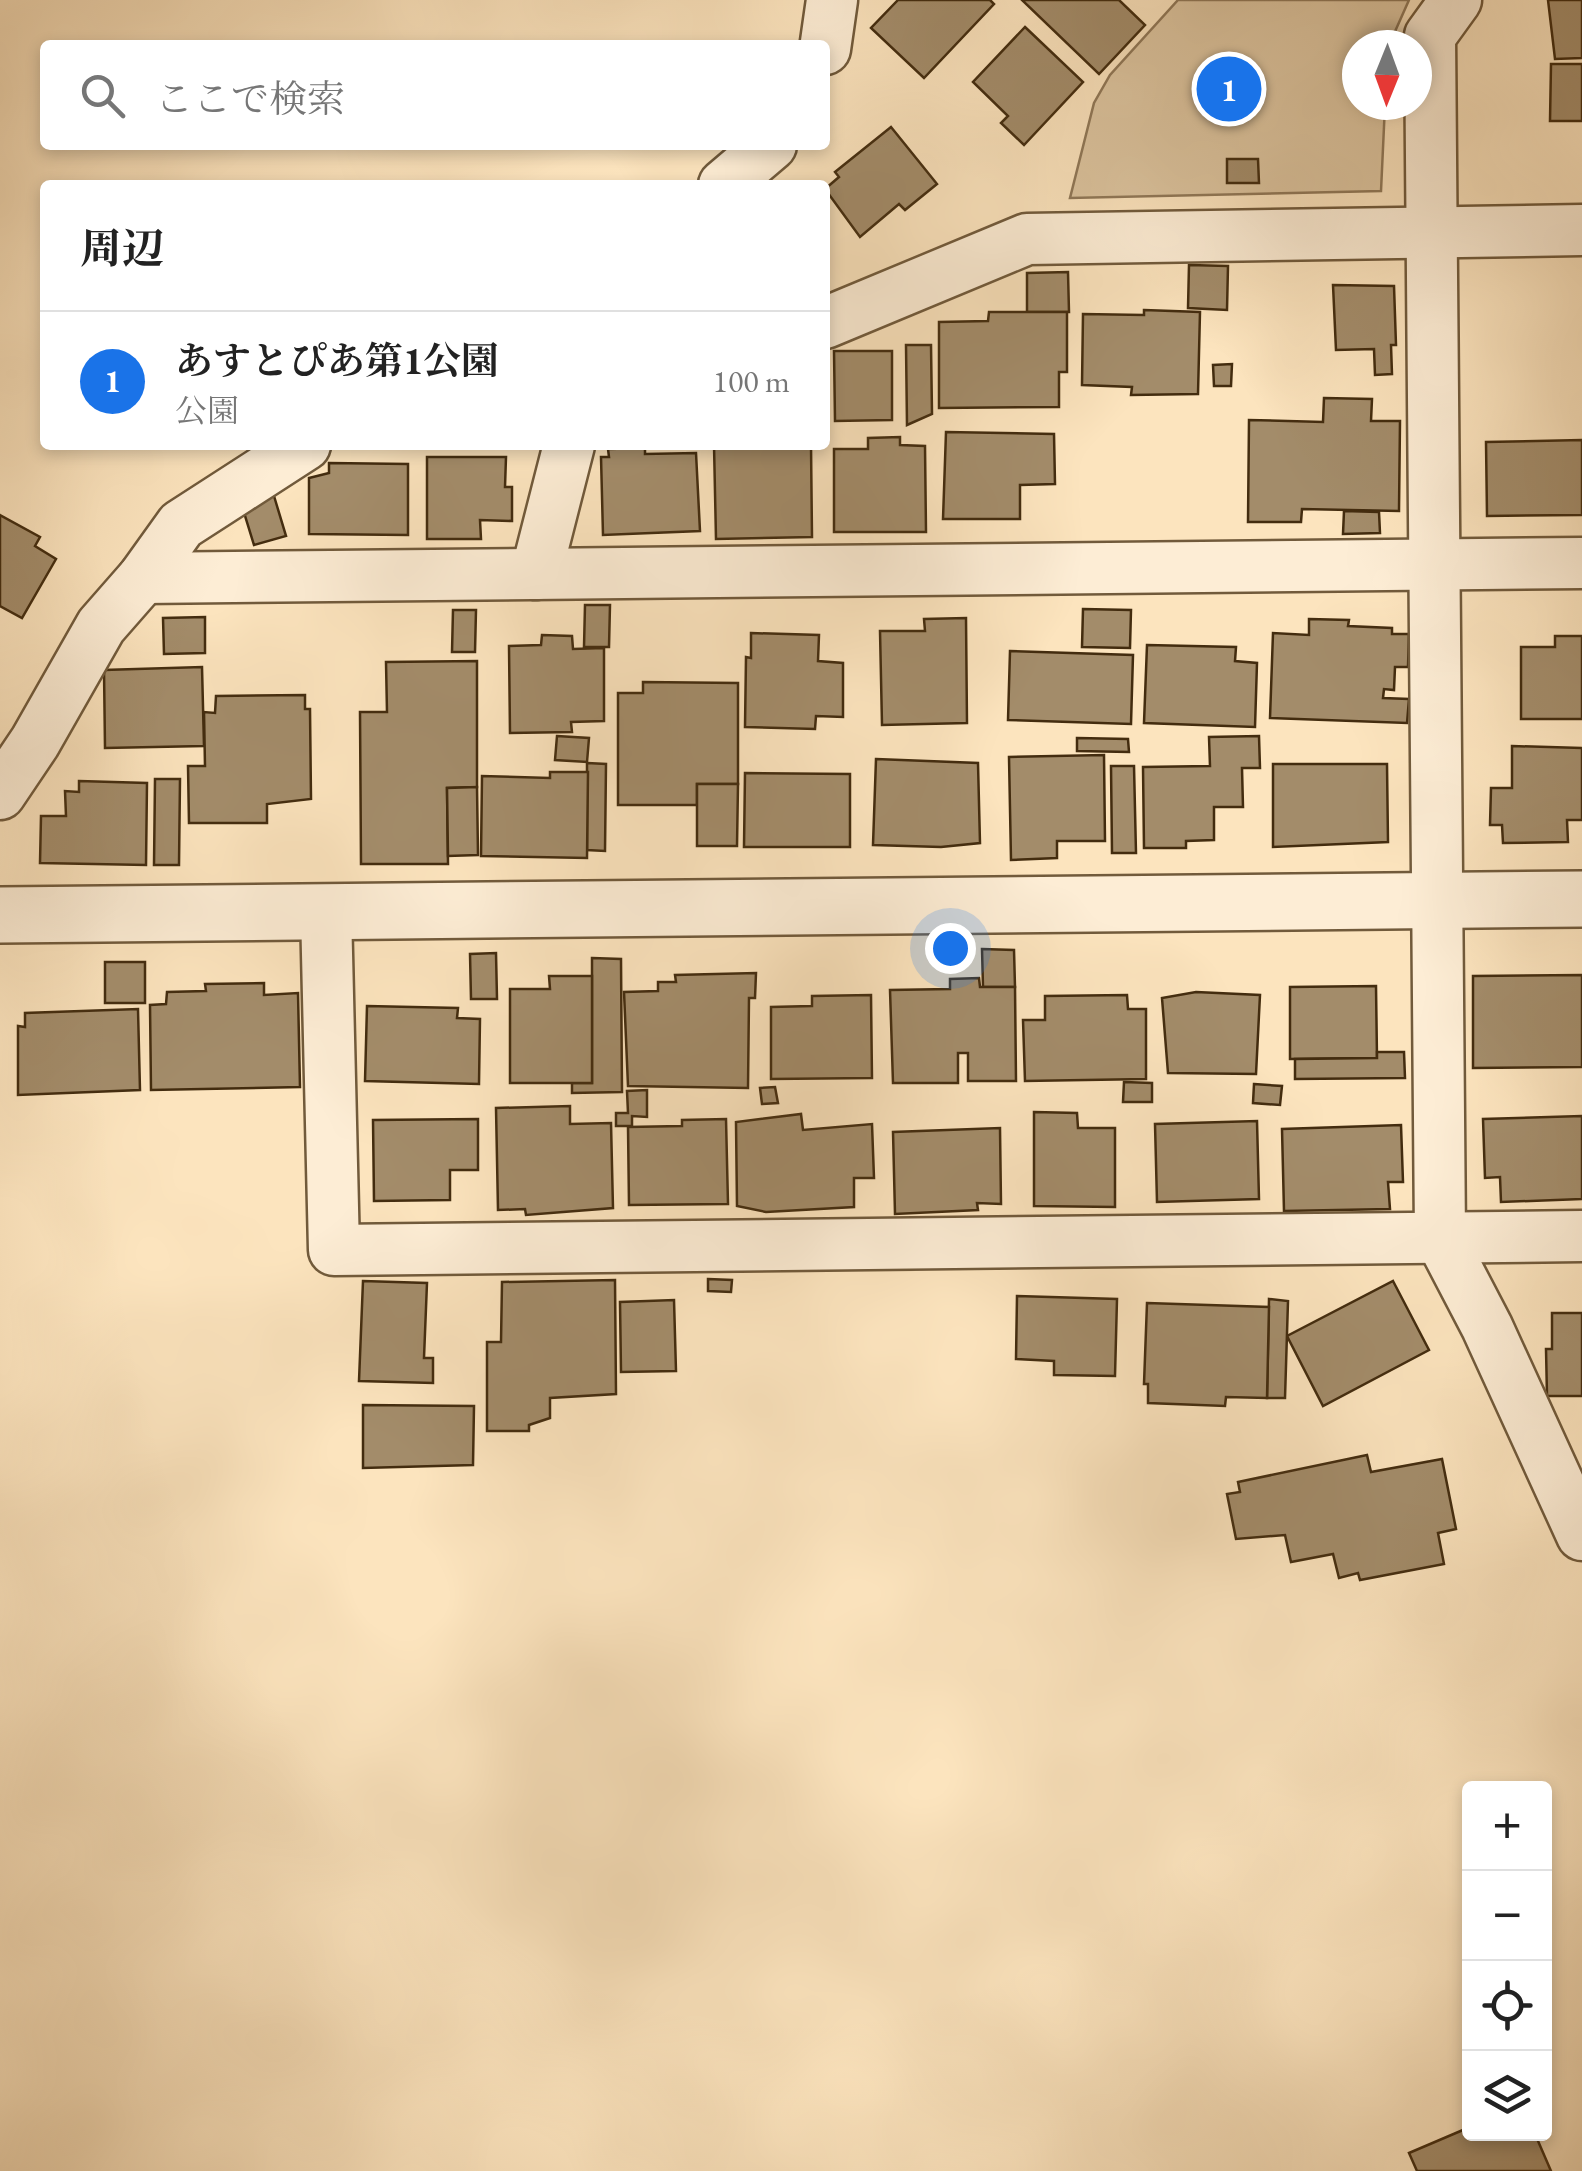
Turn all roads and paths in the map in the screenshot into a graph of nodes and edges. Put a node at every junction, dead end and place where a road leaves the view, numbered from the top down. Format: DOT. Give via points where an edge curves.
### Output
graph roads {
  1 [pos="832,0"];
  2 [pos="1456,0"];
  3 [pos="826,40"];
  4 [pos="765,150"];
  5 [pos="730,180"];
  6 [pos="1582,230"];
  7 [pos="1431,232"];
  8 [pos="830,321"];
  9 [pos="297,450"];
  10 [pos="568,450"];
  11 [pos="1582,563"];
  12 [pos="1434,565"];
  13 [pos="536,574"];
  14 [pos="144,578"];
  15 [pos="0,794"];
  16 [pos="1582,899"];
  17 [pos="1437,900"];
  18 [pos="326,911"];
  19 [pos="0,915"];
  20 [pos="1582,1236"];
  21 [pos="1440,1238"];
  22 [pos="1582,1534"];
  1 -- 3 [label="street"];
  2 -- 7 [label="street" via="1430,36"];
  4 -- 5 [label="street"];
  6 -- 7 [label="street"];
  7 -- 8 [label="street" via="1027,240"];
  7 -- 12 [label="street"];
  9 -- 14 [label="street" via="180,525"];
  10 -- 13 [label="street"];
  11 -- 12 [label="street"];
  12 -- 13 [label="street"];
  12 -- 17 [label="street"];
  13 -- 14 [label="street"];
  14 -- 15 [label="street" via="100,626"];
  16 -- 17 [label="street"];
  17 -- 18 [label="street"];
  17 -- 21 [label="street"];
  18 -- 19 [label="street"];
  18 -- 21 [label="street" via="334,1250"];
  20 -- 21 [label="street"];
  21 -- 22 [label="street"];
}
